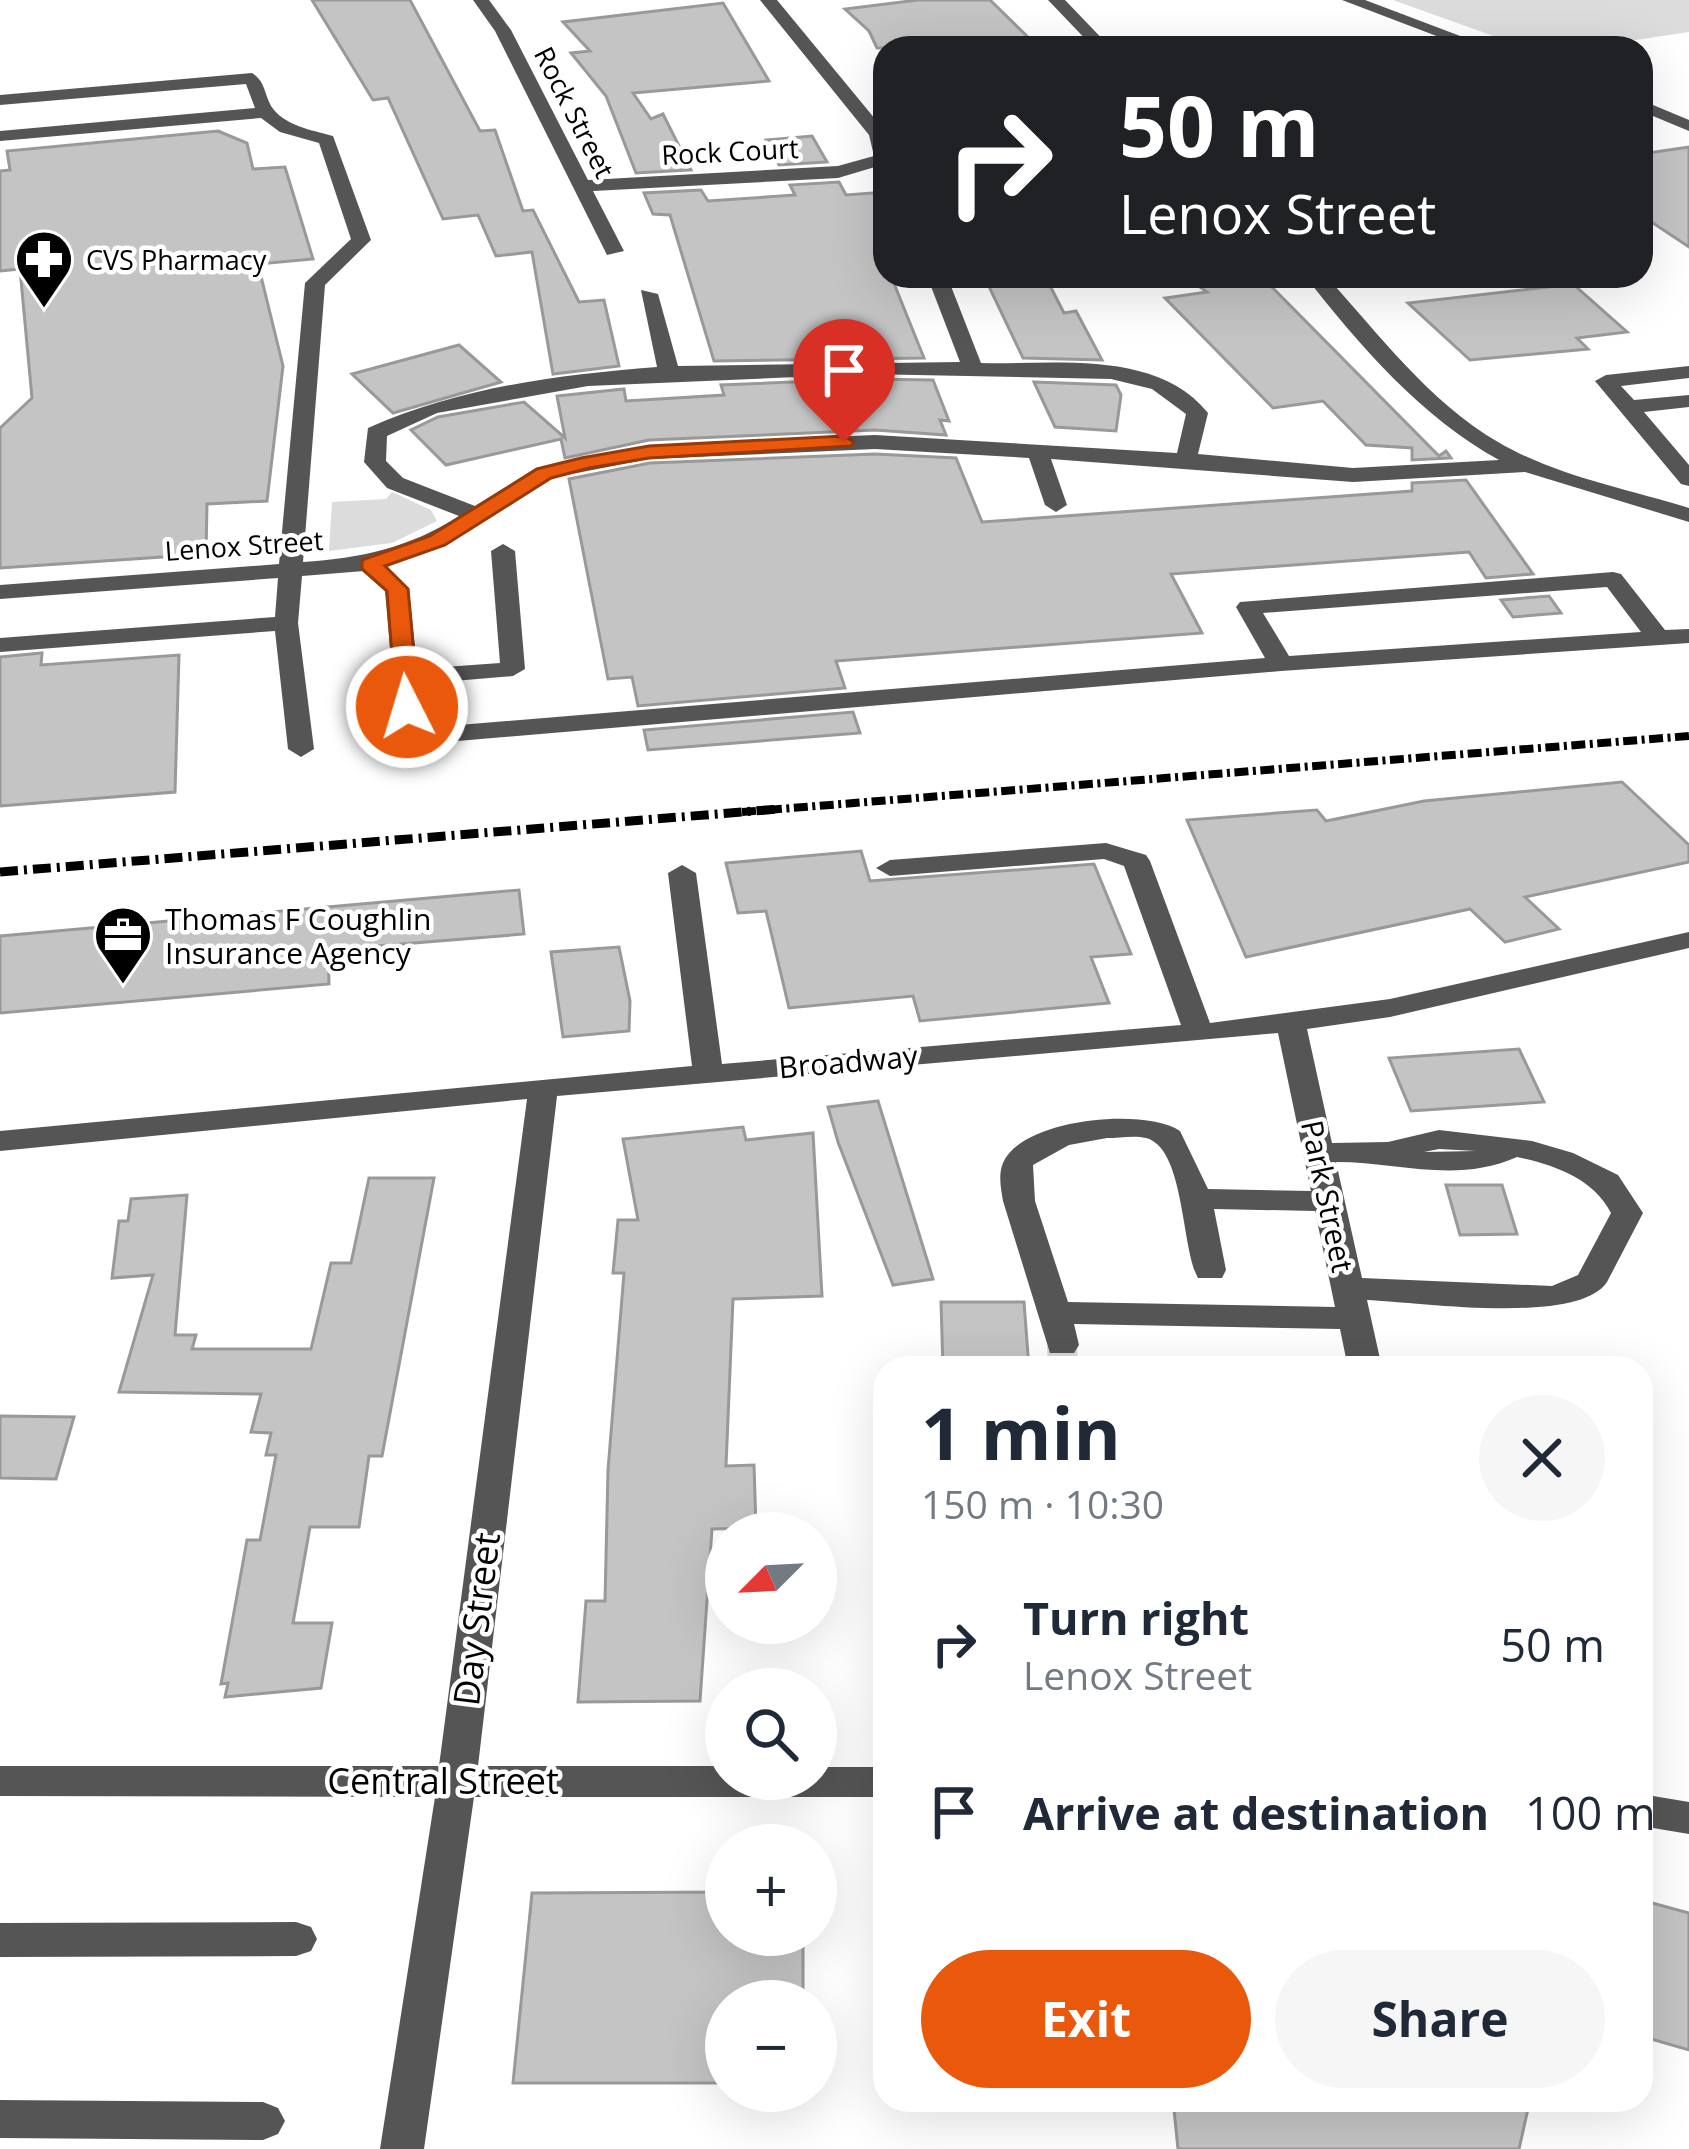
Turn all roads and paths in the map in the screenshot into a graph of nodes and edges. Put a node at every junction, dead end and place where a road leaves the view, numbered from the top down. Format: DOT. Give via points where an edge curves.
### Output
graph roads {
  1 [pos="482,0"];
  2 [pos="768,0"];
  3 [pos="1056,0"];
  4 [pos="1350,0"];
  5 [pos="1091,36"];
  6 [pos="1450,36"];
  7 [pos="0,100"];
  8 [pos="1653,110"];
  9 [pos="265,112"];
  10 [pos="1689,126"];
  11 [pos="873,128"];
  12 [pos="0,136"];
  13 [pos="873,162"];
  14 [pos="582,186"];
  15 [pos="614,251"];
  16 [pos="942,288"];
  17 [pos="1326,288"];
  18 [pos="648,294"];
  19 [pos="972,369"];
  20 [pos="1689,372"];
  21 [pos="670,376"];
  22 [pos="1689,401"];
  23 [pos="1628,407"];
  24 [pos="1483,442"];
  25 [pos="1039,451"];
  26 [pos="1186,460"];
  27 [pos="1532,465"];
  28 [pos="1313,470"];
  29 [pos="1689,478"];
  30 [pos="1056,505"];
  31 [pos="475,514"];
  32 [pos="1689,514"];
  33 [pos="503,551"];
  34 [pos="370,564"];
  35 [pos="290,573"];
  36 [pos="0,592"];
  37 [pos="286,623"];
  38 [pos="1656,634"];
  39 [pos="1689,636"];
  40 [pos="0,645"];
  41 [pos="1281,664"];
  42 [pos="403,678"];
  43 [pos="301,748"];
  44 [pos="890,868"];
  45 [pos="682,873"];
  46 [pos="1689,940"];
  47 [pos="1292,1023"];
  48 [pos="1198,1031"];
  49 [pos="708,1073"];
  50 [pos="543,1088"];
  51 [pos="0,1141"];
  52 [pos="1319,1153"];
  53 [pos="1196,1199"];
  54 [pos="1330,1201"];
  55 [pos="1210,1270"];
  56 [pos="1351,1303"];
  57 [pos="1362,1356"];
  58 [pos="457,1779"];
  59 [pos="0,1781"];
  60 [pos="873,1782"];
  61 [pos="1653,1812"];
  62 [pos="1689,1818"];
  63 [pos="296,1939"];
  64 [pos="0,1940"];
  65 [pos="0,2119"];
  66 [pos="263,2121"];
  67 [pos="402,2149"];
  1 -- 14 [label="street, Rock Street"];
  2 -- 11 [label="street, Rock Court"];
  3 -- 5 [label="street"];
  4 -- 6 [label="street"];
  7 -- 9 [label="street" via="252,78"];
  8 -- 10 [label="street"];
  9 -- 12 [label="street"];
  9 -- 35 [label="street" via="286,128 328,140 362,240 315,283"];
  13 -- 14 [label="street, Rock Court" via="838,172"];
  14 -- 15 [label="street, Rock Street"];
  16 -- 19 [label="street"];
  17 -- 24 [label="street"];
  18 -- 21 [label="street"];
  19 -- 21 [label="street"];
  19 -- 26 [label="street" via="1141,378 1178,392 1197,412"];
  20 -- 23 [label="street" via="1606,381"];
  21 -- 31 [label="street" via="449,404 399,418 376,434 375,462 395,483"];
  22 -- 23 [label="street"];
  23 -- 29 [label="street"];
  24 -- 27 [label="street"];
  24 -- 28 [label="street"];
  25 -- 26 [label="street, Lenox Street"];
  25 -- 30 [label="street"];
  25 -- 31 [label="street, Lenox Street" via="844,442 649,452 544,473"];
  26 -- 28 [label="street, Lenox Street"];
  27 -- 28 [label="street" via="1394,476"];
  27 -- 32 [label="street"];
  31 -- 34 [label="street, Lenox Street" via="412,553"];
  33 -- 42 [label="street" via="513,669"];
  34 -- 35 [label="street, Lenox Street"];
  34 -- 42 [label="street" via="398,589"];
  35 -- 36 [label="street, Lenox Street"];
  35 -- 37 [label="street"];
  37 -- 40 [label="street"];
  37 -- 43 [label="street"];
  38 -- 39 [label="street"];
  38 -- 41 [label="street"];
  38 -- 41 [label="street" via="1613,578 1248,607"];
  41 -- 42 [label="street" via="411,736"];
  44 -- 48 [label="street" via="1106,851 1136,861"];
  45 -- 49 [label="street"];
  46 -- 47 [label="street, Broadway"];
  47 -- 48 [label="street, Broadway"];
  47 -- 52 [label="street, Park Street"];
  48 -- 49 [label="street, Broadway"];
  49 -- 50 [label="street, Broadway"];
  50 -- 51 [label="street, Broadway"];
  50 -- 58 [label="street, Day Street"];
  52 -- 54 [label="street, Park Street"];
  52 -- 56 [label="street" via="1475,1139 1565,1159 1610,1184 1628,1213 1591,1282 1556,1297"];
  53 -- 54 [label="street"];
  53 -- 55 [label="street"];
  53 -- 56 [label="street" via="1164,1134 1138,1128 1027,1146 1016,1165 1016,1191 1060,1329"];
  54 -- 56 [label="street, Park Street"];
  56 -- 57 [label="street, Park Street"];
  58 -- 59 [label="street, Central Street"];
  58 -- 60 [label="street, Central Street"];
  58 -- 67 [label="street, Day Street"];
  61 -- 62 [label="street"];
  63 -- 64 [label="street"];
  65 -- 66 [label="street"];
}
